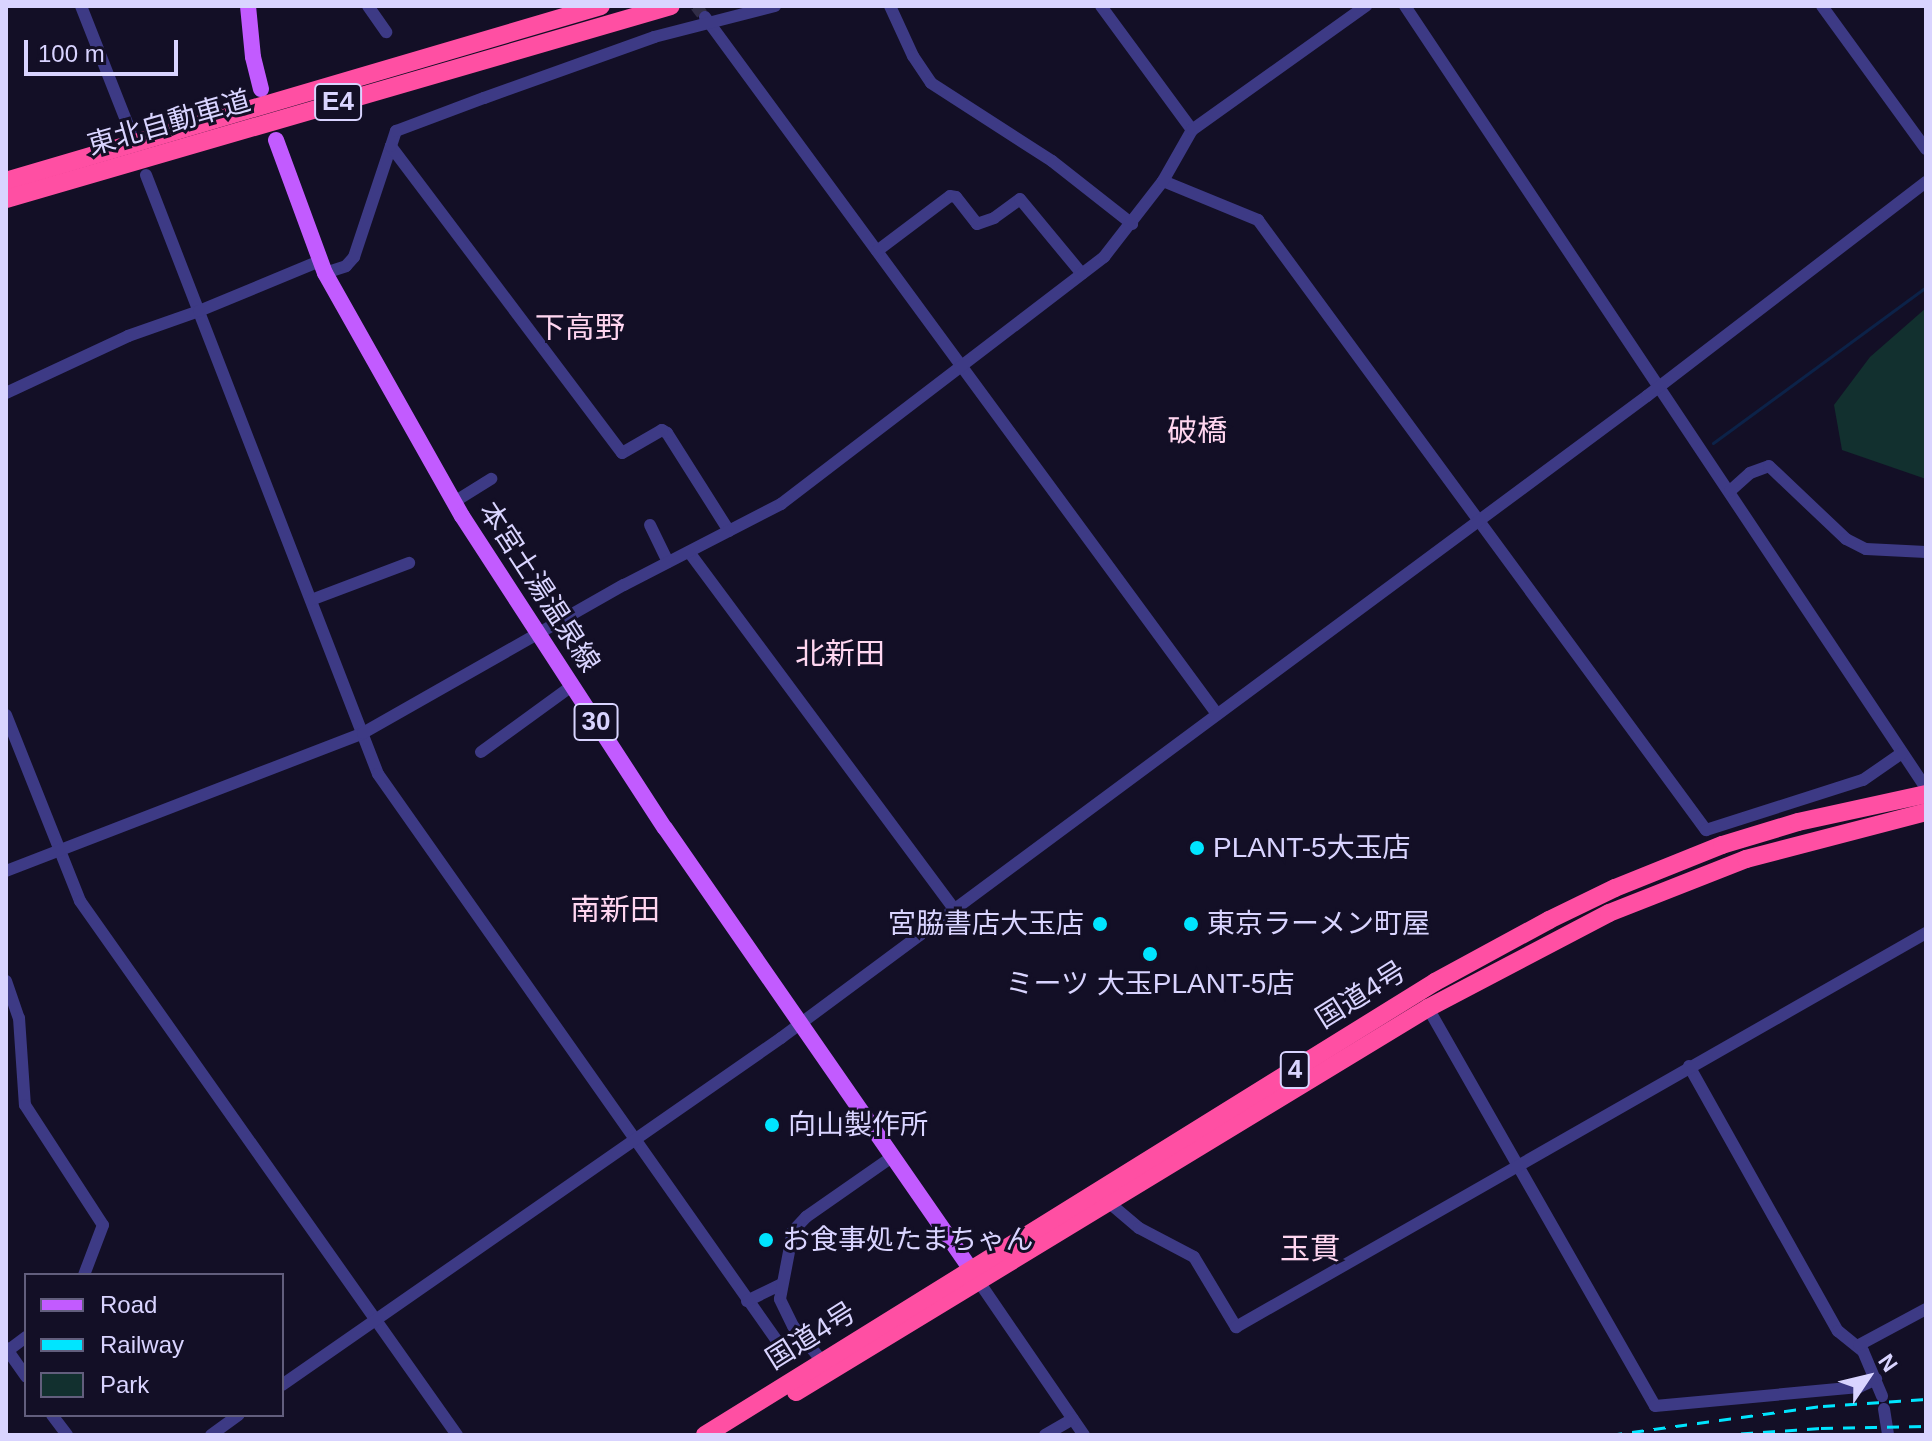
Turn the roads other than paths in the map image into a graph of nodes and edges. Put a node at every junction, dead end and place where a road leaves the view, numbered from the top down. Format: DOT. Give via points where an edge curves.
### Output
graph roads {
  1 [pos="81,6"];
  2 [pos="248,6"];
  3 [pos="368,6"];
  4 [pos="601,6"];
  5 [pos="671,6"];
  6 [pos="775,6"];
  7 [pos="890,6"];
  8 [pos="1101,6"];
  9 [pos="1366,6"];
  10 [pos="1405,6"];
  11 [pos="1822,6"];
  12 [pos="705,17"];
  13 [pos="386,32"];
  14 [pos="261,89"];
  15 [pos="1192,130"];
  16 [pos="131,133"];
  17 [pos="276,140"];
  18 [pos="391,146"];
  19 [pos="1926,149"];
  20 [pos="146,175"];
  21 [pos="6,181"];
  22 [pos="1163,181"];
  23 [pos="1926,182"];
  24 [pos="6,199"];
  25 [pos="1132,224"];
  26 [pos="877,251"];
  27 [pos="323,267"];
  28 [pos="1082,274"];
  29 [pos="199,311"];
  30 [pos="963,368"];
  31 [pos="1658,386"];
  32 [pos="6,393"];
  33 [pos="491,479"];
  34 [pos="1730,491"];
  35 [pos="454,502"];
  36 [pos="1478,521"];
  37 [pos="650,525"];
  38 [pos="729,531"];
  39 [pos="689,552"];
  40 [pos="1926,552"];
  41 [pos="668,562"];
  42 [pos="409,563"];
  43 [pos="311,600"];
  44 [pos="539,635"];
  45 [pos="572,686"];
  46 [pos="1217,714"];
  47 [pos="6,715"];
  48 [pos="363,733"];
  49 [pos="481,752"];
  50 [pos="1902,753"];
  51 [pos="1926,788"];
  52 [pos="1926,794"];
  53 [pos="1926,812"];
  54 [pos="58,850"];
  55 [pos="6,871"];
  56 [pos="953,908"];
  57 [pos="1926,933"];
  58 [pos="6,981"];
  59 [pos="1428,1008"];
  60 [pos="799,1023"];
  61 [pos="6,1057"];
  62 [pos="20,1059"];
  63 [pos="1689,1066"];
  64 [pos="634,1141"];
  65 [pos="892,1157"];
  66 [pos="1516,1166"];
  67 [pos="1107,1201"];
  68 [pos="85,1273"];
  69 [pos="976,1277"];
  70 [pos="782,1284"];
  71 [pos="747,1301"];
  72 [pos="1926,1309"];
  73 [pos="375,1320"];
  74 [pos="24,1338"];
  75 [pos="1859,1345"];
  76 [pos="7,1350"];
  77 [pos="787,1355"];
  78 [pos="822,1361"];
  79 [pos="24,1374"];
  80 [pos="1876,1379"];
  81 [pos="284,1384"];
  82 [pos="54,1417"];
  83 [pos="236,1417"];
  84 [pos="1073,1419"];
  85 [pos="67,1435"];
  86 [pos="211,1435"];
  87 [pos="457,1435"];
  88 [pos="705,1435"];
  89 [pos="725,1435"];
  90 [pos="1045,1435"];
  91 [pos="1084,1435"];
  92 [pos="1888,1435"];
  1 -- 16 [label="street"];
  2 -- 14 [label="main road"];
  3 -- 13 [label="street"];
  4 -- 21 [label="highway, 東北自動車道 / E4"];
  5 -- 24 [label="highway, 東北自動車道 / E4"];
  6 -- 12 [label="street"];
  7 -- 25 [label="street" via="931,83 1052,161"];
  8 -- 15 [label="street"];
  9 -- 15 [label="street"];
  10 -- 31 [label="street"];
  11 -- 19 [label="street"];
  12 -- 18 [label="street" via="396,131"];
  12 -- 26 [label="street"];
  15 -- 22 [label="street"];
  17 -- 27 [label="main road, 本宮土湯温泉線 / 30"];
  18 -- 27 [label="street" via="354,257 346,266"];
  18 -- 38 [label="street" via="622,453 662,430 667,433"];
  20 -- 29 [label="street"];
  22 -- 25 [label="street"];
  22 -- 36 [label="street" via="1258,220"];
  23 -- 31 [label="street"];
  25 -- 28 [label="street"];
  26 -- 28 [label="street" via="950,196 977,224 1020,199"];
  26 -- 30 [label="street"];
  27 -- 29 [label="street"];
  27 -- 35 [label="main road, 本宮土湯温泉線 / 30"];
  28 -- 30 [label="street"];
  29 -- 32 [label="street" via="128,336"];
  29 -- 43 [label="street"];
  30 -- 38 [label="street" via="781,504"];
  30 -- 46 [label="street"];
  31 -- 34 [label="street"];
  31 -- 36 [label="street"];
  33 -- 35 [label="street"];
  34 -- 40 [label="street" via="1750,473 1769,466 1846,539 1866,549"];
  34 -- 50 [label="street"];
  35 -- 44 [label="main road, 本宮土湯温泉線 / 30"];
  36 -- 46 [label="street"];
  36 -- 50 [label="street" via="1706,830 1863,780"];
  37 -- 41 [label="street"];
  38 -- 39 [label="street"];
  39 -- 41 [label="street"];
  39 -- 56 [label="street"];
  41 -- 44 [label="street"];
  42 -- 43 [label="street"];
  43 -- 48 [label="street"];
  44 -- 45 [label="main road, 本宮土湯温泉線 / 30"];
  44 -- 48 [label="street"];
  45 -- 49 [label="street"];
  45 -- 60 [label="main road, 本宮土湯温泉線 / 30"];
  46 -- 56 [label="street"];
  47 -- 54 [label="street"];
  48 -- 54 [label="street"];
  48 -- 64 [label="street" via="378,774"];
  50 -- 51 [label="street"];
  52 -- 69 [label="highway, 国道4号 / 4" via="1722,845 1549,920 1435,982"];
  53 -- 59 [label="highway, 国道4号 / 4" via="1700,875 1609,913"];
  54 -- 55 [label="street"];
  54 -- 73 [label="street" via="80,901"];
  56 -- 60 [label="street"];
  57 -- 63 [label="street"];
  58 -- 62 [label="street" via="17,1011"];
  59 -- 66 [label="street"];
  59 -- 67 [label="highway, 国道4号 / 4"];
  60 -- 64 [label="street"];
  60 -- 65 [label="main road, 本宮土湯温泉線 / 30"];
  61 -- 62 [label="street"];
  62 -- 68 [label="street" via="25,1105 101,1217 103,1232"];
  63 -- 66 [label="street"];
  63 -- 75 [label="street" via="1838,1331"];
  64 -- 71 [label="street"];
  64 -- 73 [label="street"];
  65 -- 69 [label="main road, 本宮土湯温泉線 / 30"];
  65 -- 70 [label="street" via="798,1224"];
  66 -- 67 [label="street" via="1236,1327 1194,1257 1139,1228"];
  66 -- 80 [label="street" via="1655,1406 1859,1387"];
  67 -- 69 [label="highway, 国道4号 / 4"];
  69 -- 78 [label="highway, 国道4号 / 4"];
  69 -- 84 [label="street"];
  69 -- 89 [label="highway, 国道4号 / 4"];
  70 -- 71 [label="street"];
  70 -- 78 [label="street" via="783,1309"];
  71 -- 77 [label="street"];
  72 -- 75 [label="street"];
  73 -- 81 [label="street"];
  73 -- 87 [label="street"];
  74 -- 76 [label="street"];
  75 -- 80 [label="street"];
  76 -- 79 [label="street"];
  78 -- 88 [label="highway, 国道4号 / 4"];
  80 -- 92 [label="street"];
  82 -- 85 [label="street"];
  83 -- 86 [label="street"];
  84 -- 90 [label="street"];
  84 -- 91 [label="street"];
}
